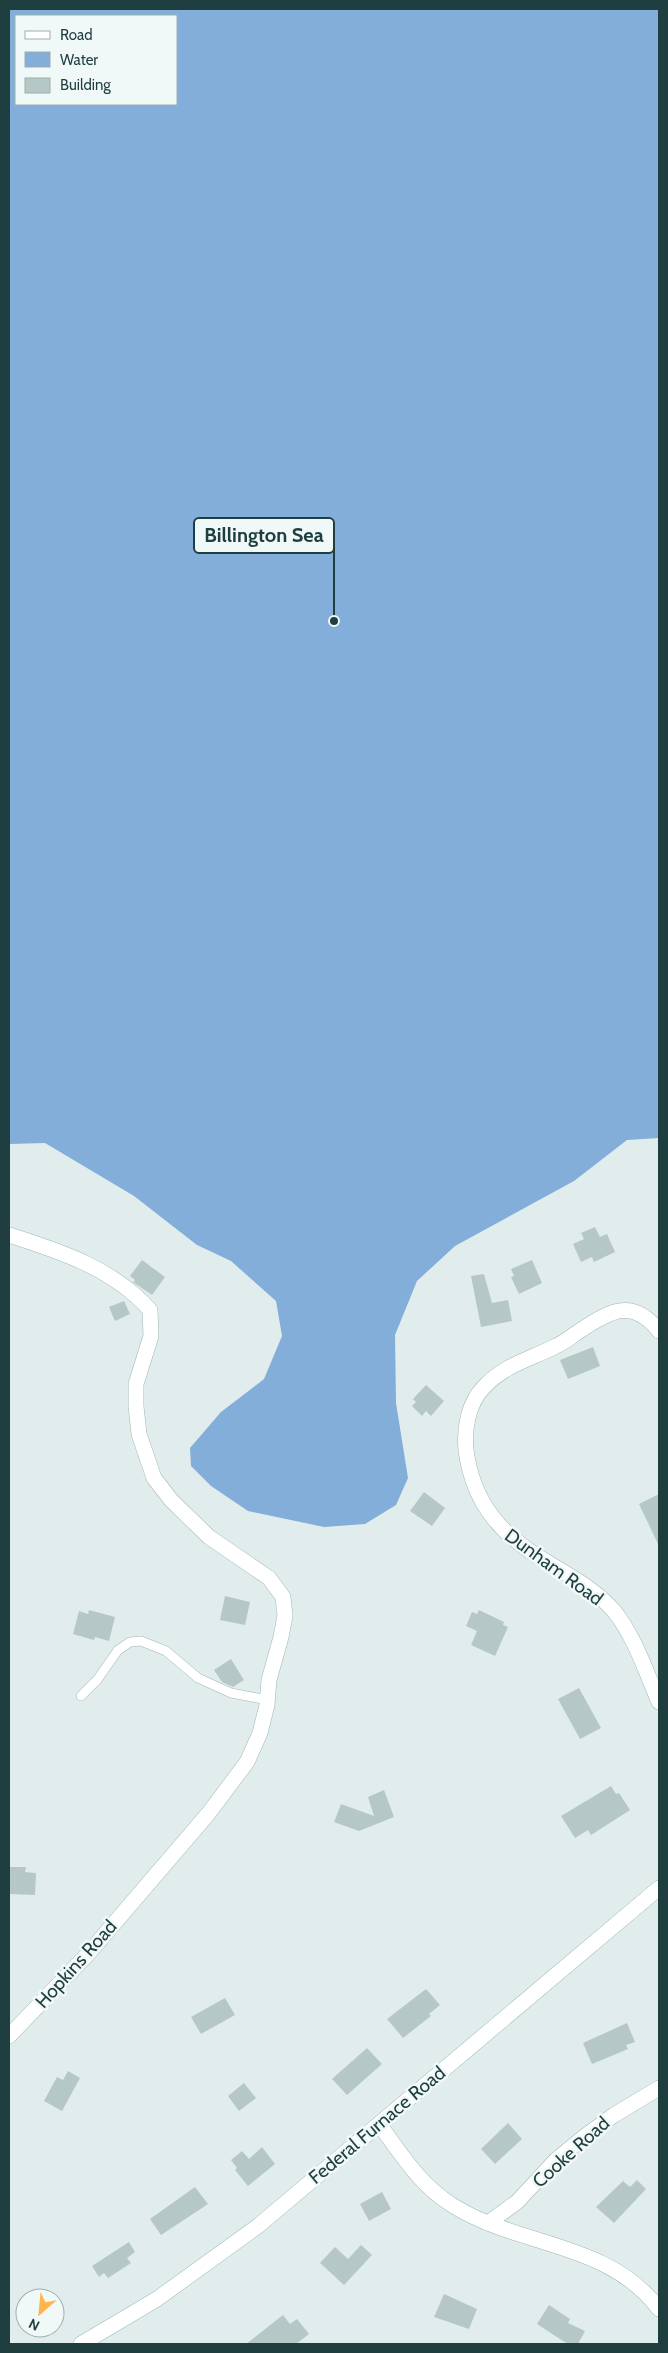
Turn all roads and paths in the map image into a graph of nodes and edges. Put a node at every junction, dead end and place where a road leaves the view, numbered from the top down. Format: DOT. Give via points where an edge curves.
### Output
graph roads {
  1 [pos="9,1235"];
  2 [pos="659,1331"];
  3 [pos="81,1696"];
  4 [pos="268,1700"];
  5 [pos="659,1702"];
  6 [pos="659,1888"];
  7 [pos="9,2036"];
  8 [pos="659,2088"];
  9 [pos="379,2124"];
  10 [pos="488,2223"];
  11 [pos="659,2309"];
  12 [pos="81,2344"];
  1 -- 4 [label="street, Hopkins Road" via="91,1266 134,1291 150,1310 151,1336 136,1384 139,1434 154,1478 171,1500 209,1537 268,1578 284,1597 285,1616 269,1680"];
  2 -- 5 [label="street, Dunham Road" via="642,1314 626,1309 603,1315 557,1346 502,1370 482,1388 466,1422 465,1440 476,1487 504,1532 521,1546 588,1586 614,1611 629,1634"];
  3 -- 4 [label="lane" via="118,1650 130,1642 141,1641 166,1651 198,1678 231,1694"];
  4 -- 7 [label="street, Hopkins Road" via="260,1733 247,1762 208,1814 87,1955"];
  6 -- 9 [label="street, Federal Furnace Road"];
  8 -- 10 [label="street, Cooke Road" via="614,2114 584,2137 556,2160 517,2202"];
  9 -- 10 [label="street" via="423,2184 452,2205"];
  9 -- 12 [label="street, Federal Furnace Road" via="258,2226 157,2300"];
  10 -- 11 [label="street" via="569,2249 604,2265 642,2290"];
}
